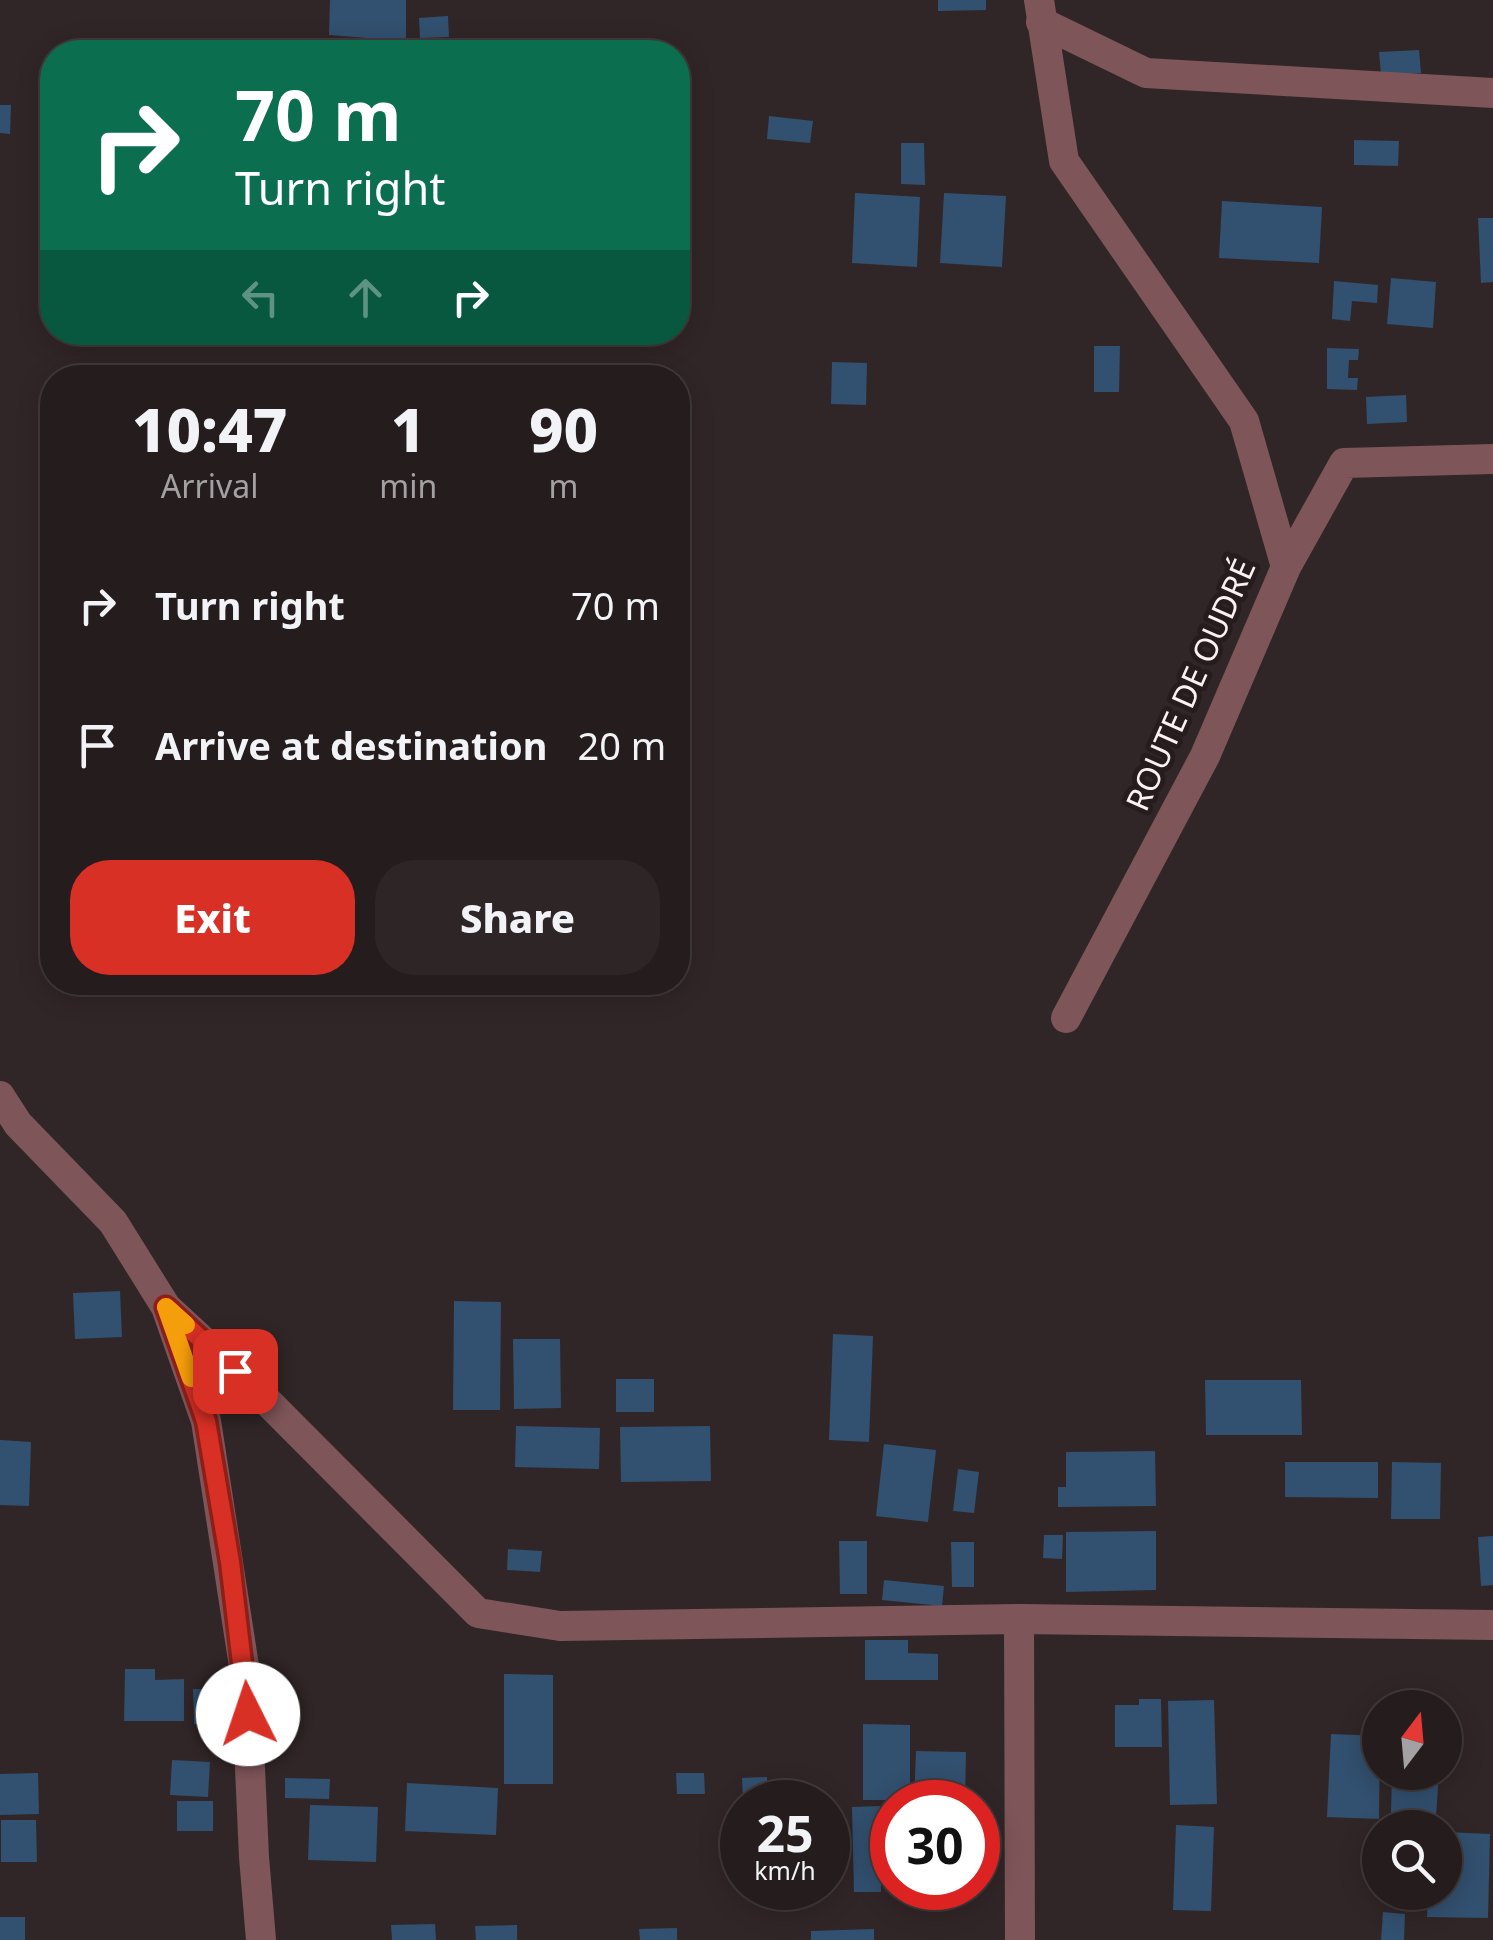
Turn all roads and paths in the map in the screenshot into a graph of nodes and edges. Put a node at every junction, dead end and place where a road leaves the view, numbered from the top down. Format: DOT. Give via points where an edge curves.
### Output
graph roads {
  1 [pos="1040,11"];
  2 [pos="1493,93"];
  3 [pos="1493,459"];
  4 [pos="1286,568"];
  5 [pos="1066,1018"];
  6 [pos="0,1096"];
  7 [pos="166,1307"];
  8 [pos="1019,1619"];
  9 [pos="1493,1624"];
  10 [pos="261,1940"];
  11 [pos="1020,1940"];
  1 -- 2 [label="street" via="1146,73"];
  1 -- 4 [label="street, ROUTE DE OUDRÉ" via="1064,161 1244,420"];
  3 -- 4 [label="street" via="1344,463"];
  4 -- 5 [label="street, ROUTE DE OUDRÉ" via="1205,756"];
  6 -- 7 [label="street" via="18,1124 113,1222"];
  7 -- 8 [label="street" via="478,1613 560,1626"];
  7 -- 10 [label="street" via="206,1421 230,1562 246,1678"];
  8 -- 9 [label="street"];
  8 -- 11 [label="street"];
}
